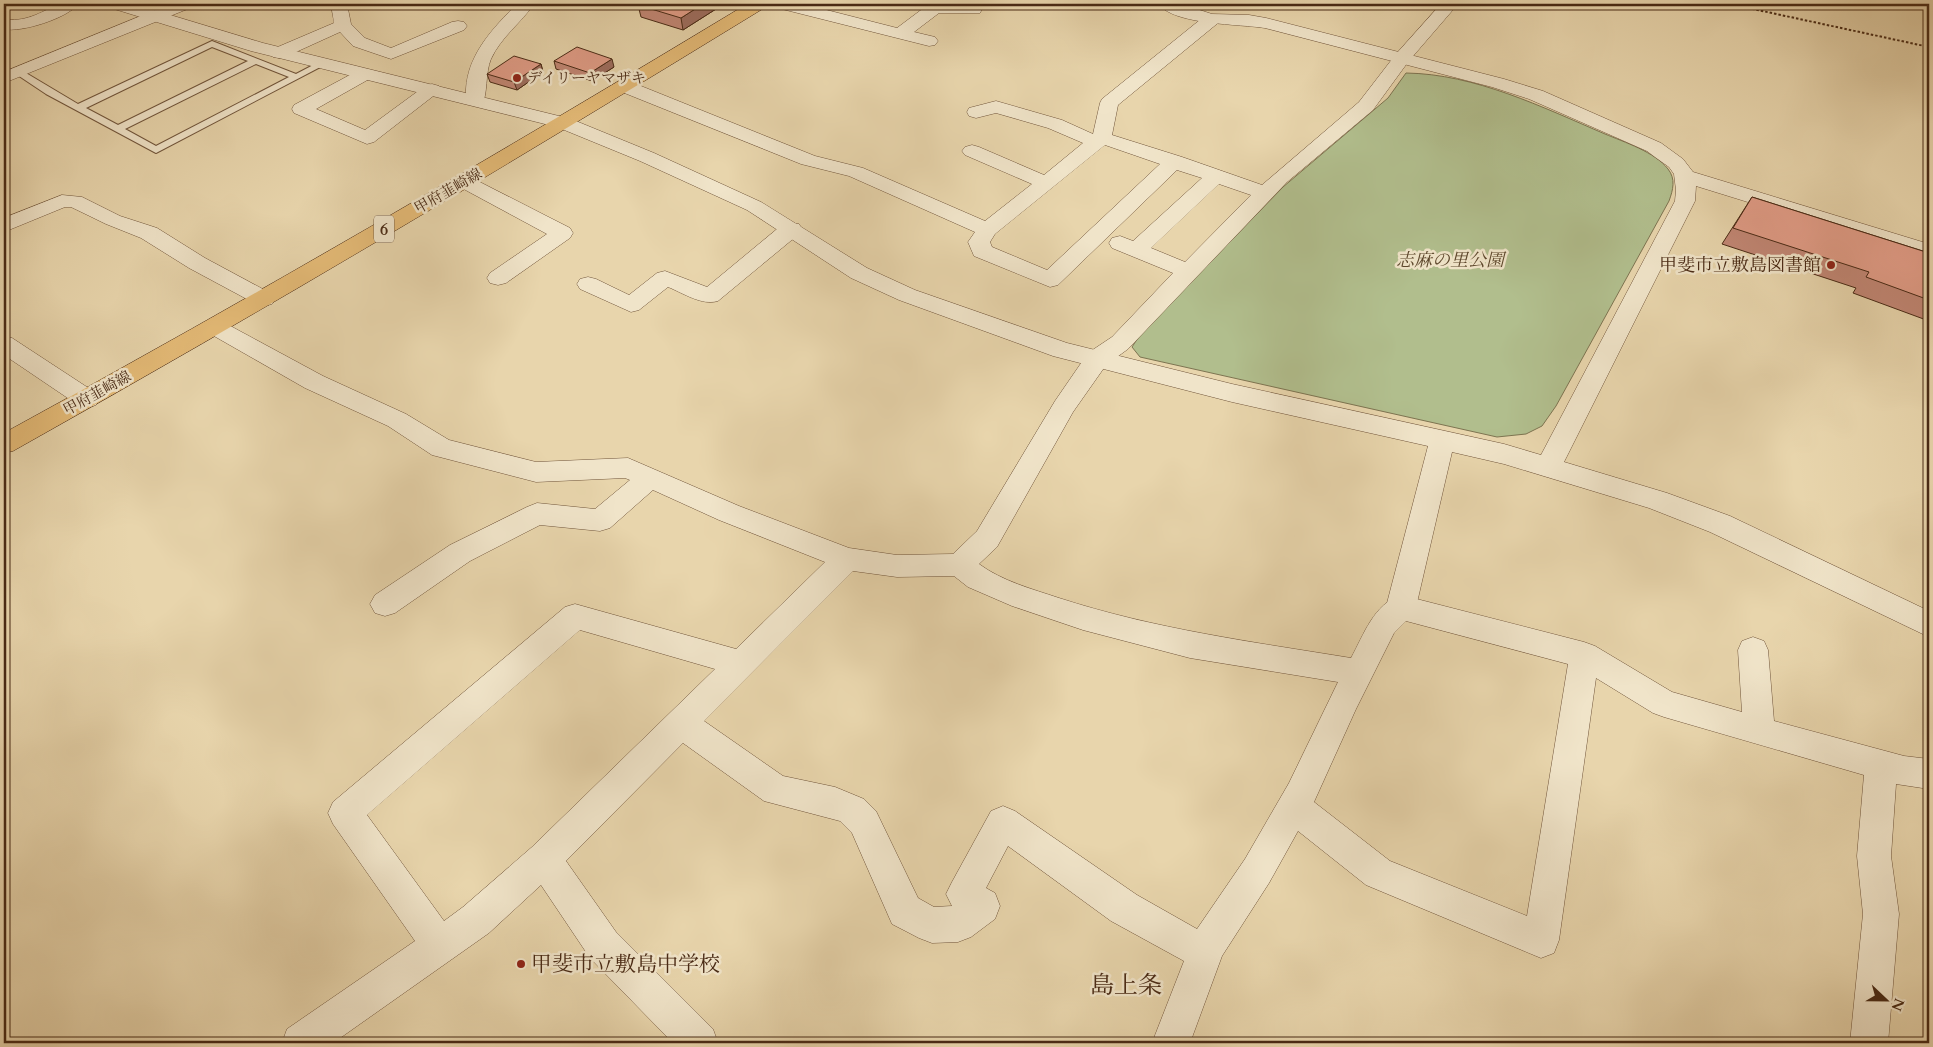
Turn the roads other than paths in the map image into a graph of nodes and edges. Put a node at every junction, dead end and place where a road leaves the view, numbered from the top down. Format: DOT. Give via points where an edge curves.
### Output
graph roads {
  1 [pos="70,4"];
  2 [pos="117,4"];
  3 [pos="184,4"];
  4 [pos="340,4"];
  5 [pos="526,4"];
  6 [pos="758,4"];
  7 [pos="784,4"];
  8 [pos="1168,4"];
  9 [pos="1450,4"];
  10 [pos="974,9"];
  11 [pos="155,16"];
  12 [pos="1212,19"];
  13 [pos="4,24"];
  14 [pos="342,25"];
  15 [pos="458,26"];
  16 [pos="900,34"];
  17 [pos="929,41"];
  18 [pos="278,53"];
  19 [pos="1402,58"];
  20 [pos="256,61"];
  21 [pos="322,64"];
  22 [pos="365,74"];
  23 [pos="11,75"];
  24 [pos="296,77"];
  25 [pos="624,86"];
  26 [pos="432,90"];
  27 [pos="475,100"];
  28 [pos="78,108"];
  29 [pos="976,112"];
  30 [pos="564,123"];
  31 [pos="118,130"];
  32 [pos="1099,140"];
  33 [pos="972,151"];
  34 [pos="1175,161"];
  35 [pos="1216,176"];
  36 [pos="1685,176"];
  37 [pos="465,182"];
  38 [pos="1046,183"];
  39 [pos="1266,193"];
  40 [pos="4,226"];
  41 [pos="791,230"];
  42 [pos="987,230"];
  43 [pos="1098,234"];
  44 [pos="1136,250"];
  45 [pos="1929,251"];
  46 [pos="1188,271"];
  47 [pos="498,278"];
  48 [pos="588,284"];
  49 [pos="264,299"];
  50 [pos="215,327"];
  51 [pos="4,344"];
  52 [pos="1097,360"];
  53 [pos="87,399"];
  54 [pos="1442,440"];
  55 [pos="4,444"];
  56 [pos="1548,467"];
  57 [pos="650,478"];
  58 [pos="847,559"];
  59 [pos="959,565"];
  60 [pos="385,604"];
  61 [pos="1401,608"];
  62 [pos="1929,625"];
  63 [pos="1753,650"];
  64 [pos="1584,655"];
  65 [pos="740,664"];
  66 [pos="1359,672"];
  67 [pos="681,722"];
  68 [pos="1758,731"];
  69 [pos="1881,765"];
  70 [pos="1929,774"];
  71 [pos="1294,807"];
  72 [pos="544,859"];
  73 [pos="440,946"];
  74 [pos="1205,953"];
  75 [pos="301,1043"];
  76 [pos="699,1043"];
  77 [pos="1171,1043"];
  78 [pos="1869,1043"];
  1 -- 13 [label="street" via="19,26"];
  2 -- 11 [label="street"];
  3 -- 11 [label="street"];
  4 -- 14 [label="street"];
  5 -- 27 [label="street" via="506,24 478,67"];
  6 -- 25 [label="main road, 甲府韮崎線 / 6"];
  7 -- 16 [label="street"];
  8 -- 12 [label="street" via="1188,14"];
  9 -- 19 [label="street"];
  10 -- 16 [label="street" via="935,8"];
  11 -- 18 [label="street"];
  11 -- 23 [label="street"];
  12 -- 19 [label="street" via="1266,23"];
  12 -- 32 [label="street" via="1109,103"];
  14 -- 15 [label="street" via="359,42 391,54"];
  14 -- 18 [label="street"];
  16 -- 17 [label="street"];
  18 -- 21 [label="street"];
  19 -- 36 [label="street" via="1536,95 1654,147 1670,158"];
  19 -- 39 [label="street" via="1366,106"];
  20 -- 24 [label="lane"];
  20 -- 28 [label="lane" via="212,44"];
  20 -- 31 [label="lane"];
  21 -- 22 [label="street"];
  21 -- 24 [label="lane"];
  22 -- 26 [label="street"];
  22 -- 26 [label="street" via="301,109 367,138"];
  23 -- 28 [label="lane"];
  24 -- 31 [label="lane" via="156,150"];
  25 -- 30 [label="main road, 甲府韮崎線 / 6"];
  25 -- 42 [label="street" via="808,160 856,172"];
  26 -- 27 [label="street"];
  27 -- 30 [label="street"];
  28 -- 31 [label="lane"];
  29 -- 32 [label="street" via="996,107"];
  30 -- 37 [label="main road, 甲府韮崎線 / 6"];
  30 -- 41 [label="street" via="754,206"];
  32 -- 34 [label="street"];
  32 -- 38 [label="street"];
  33 -- 38 [label="street"];
  34 -- 35 [label="street"];
  34 -- 43 [label="street"];
  35 -- 39 [label="street"];
  35 -- 44 [label="street"];
  36 -- 45 [label="street"];
  36 -- 56 [label="street" via="1688,186 1685,201"];
  37 -- 47 [label="street" via="562,233"];
  37 -- 49 [label="main road, 甲府韮崎線 / 6"];
  38 -- 42 [label="street"];
  39 -- 46 [label="street"];
  40 -- 49 [label="street" via="62,201 75,201 149,234"];
  41 -- 48 [label="street" via="710,296 665,278 631,305"];
  41 -- 52 [label="street" via="859,273 907,295"];
  42 -- 43 [label="street" via="978,242 982,252 1050,280"];
  43 -- 44 [label="street"];
  44 -- 46 [label="street"];
  46 -- 52 [label="street" via="1120,343"];
  49 -- 50 [label="main road, 甲府韮崎線 / 6"];
  50 -- 53 [label="main road, 甲府韮崎線 / 6"];
  50 -- 57 [label="street" via="314,382 397,420 441,448 536,472 628,468"];
  51 -- 53 [label="street"];
  52 -- 54 [label="street"];
  52 -- 59 [label="street" via="1064,407 987,538"];
  53 -- 55 [label="main road, 甲府韮崎線 / 6"];
  54 -- 56 [label="street"];
  54 -- 61 [label="street"];
  56 -- 62 [label="street" via="1657,500 1720,524"];
  57 -- 58 [label="street"];
  57 -- 60 [label="street" via="600,520 536,514 460,553"];
  58 -- 59 [label="street" via="897,566"];
  58 -- 65 [label="street"];
  59 -- 66 [label="street" via="996,587 1082,618 1190,645"];
  61 -- 64 [label="street"];
  61 -- 66 [label="street" via="1384,624"];
  63 -- 68 [label="street"];
  64 -- 68 [label="street" via="1664,702"];
  64 -- 71 [label="street" via="1541,940 1378,873"];
  65 -- 67 [label="street"];
  65 -- 73 [label="street" via="575,616 345,813"];
  66 -- 71 [label="street"];
  67 -- 72 [label="street"];
  67 -- 74 [label="street" via="776,790 852,810 864,822 905,911 932,926 958,924 982,906 964,894 1003,822 1124,908"];
  68 -- 69 [label="street"];
  69 -- 70 [label="street"];
  69 -- 78 [label="street" via="1874,856 1882,914"];
  71 -- 74 [label="street"];
  72 -- 73 [label="street" via="476,920"];
  72 -- 76 [label="street" via="603,945"];
  73 -- 75 [label="street"];
  74 -- 77 [label="street"];
}
